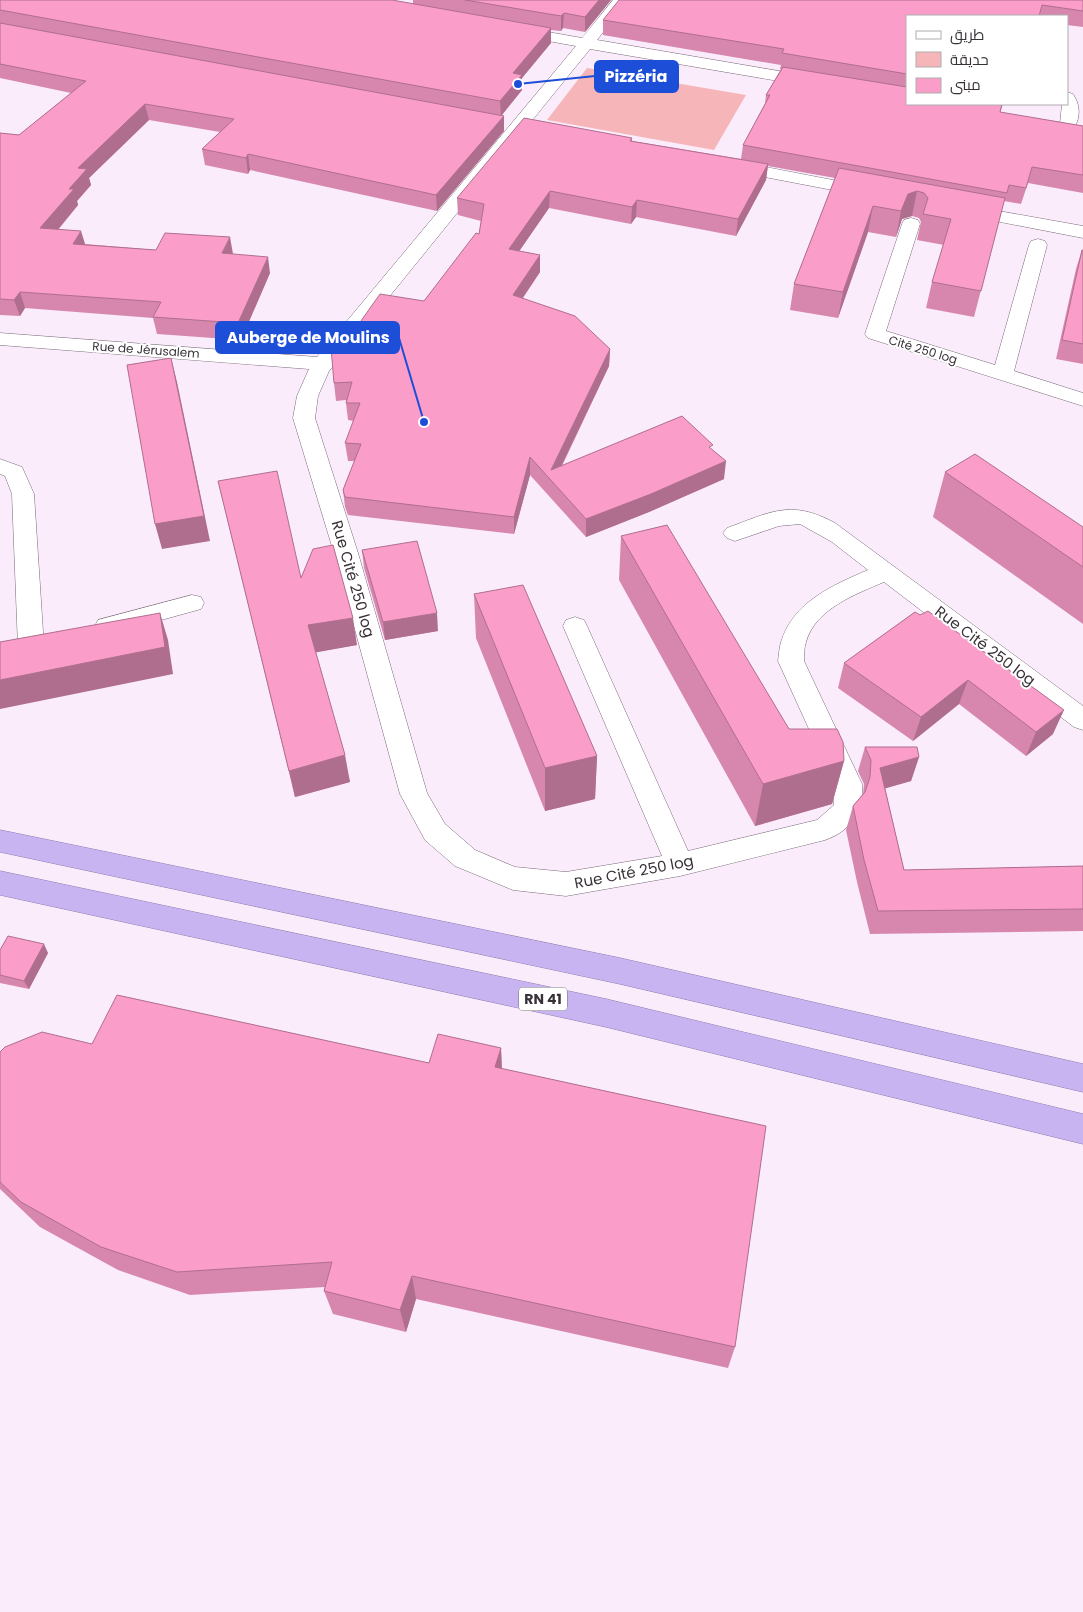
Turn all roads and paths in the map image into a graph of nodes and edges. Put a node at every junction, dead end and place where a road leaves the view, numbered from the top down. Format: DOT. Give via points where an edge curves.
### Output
graph roads {
  1 [pos="621,0"];
  2 [pos="499,28"];
  3 [pos="585,44"];
  4 [pos="829,84"];
  5 [pos="1068,99"];
  6 [pos="1049,121"];
  7 [pos="500,122"];
  8 [pos="520,126"];
  9 [pos="1075,126"];
  10 [pos="540,130"];
  11 [pos="714,162"];
  12 [pos="889,196"];
  13 [pos="947,206"];
  14 [pos="911,224"];
  15 [pos="1083,232"];
  16 [pos="1038,245"];
  17 [pos="0,339"];
  18 [pos="322,364"];
  19 [pos="1004,374"];
  20 [pos="1083,400"];
  21 [pos="0,466"];
  22 [pos="735,533"];
  23 [pos="886,572"];
  24 [pos="192,603"];
  25 [pos="575,626"];
  26 [pos="88,631"];
  27 [pos="8,654"];
  28 [pos="1083,720"];
  29 [pos="0,842"];
  30 [pos="680,864"];
  31 [pos="0,883"];
  32 [pos="1083,1078"];
  33 [pos="1083,1129"];
  1 -- 3 [label="street, Rue Cité 250 log"];
  2 -- 3 [label="street"];
  3 -- 4 [label="street"];
  3 -- 8 [label="street, Rue Cité 250 log"];
  5 -- 9 [label="street"];
  6 -- 9 [label="street"];
  7 -- 8 [label="street"];
  8 -- 10 [label="street"];
  8 -- 18 [label="street, Rue Cité 250 log"];
  11 -- 12 [label="street"];
  13 -- 15 [label="street"];
  14 -- 19 [label="street, Cité 250 log" via="875,334"];
  16 -- 19 [label="street"];
  17 -- 18 [label="street, Rue de Jérusalem"];
  18 -- 30 [label="street, Rue Cité 250 log" via="311,383 304,418 414,794 436,832 465,858 513,878 566,884"];
  19 -- 20 [label="street, Cité 250 log"];
  21 -- 27 [label="street" via="14,472 23,494 40,644"];
  22 -- 23 [label="street, Rue Cité 250 log" via="779,517 804,517 824,526"];
  23 -- 28 [label="street, Rue Cité 250 log"];
  23 -- 30 [label="street, Rue Cité 250 log" via="833,595 802,624 794,642 791,661 848,784 850,802 842,818 825,829"];
  24 -- 26 [label="street"];
  25 -- 30 [label="street"];
  29 -- 32 [label="highway" via="620,971"];
  31 -- 33 [label="highway, RN 41" via="606,1013"];
}
